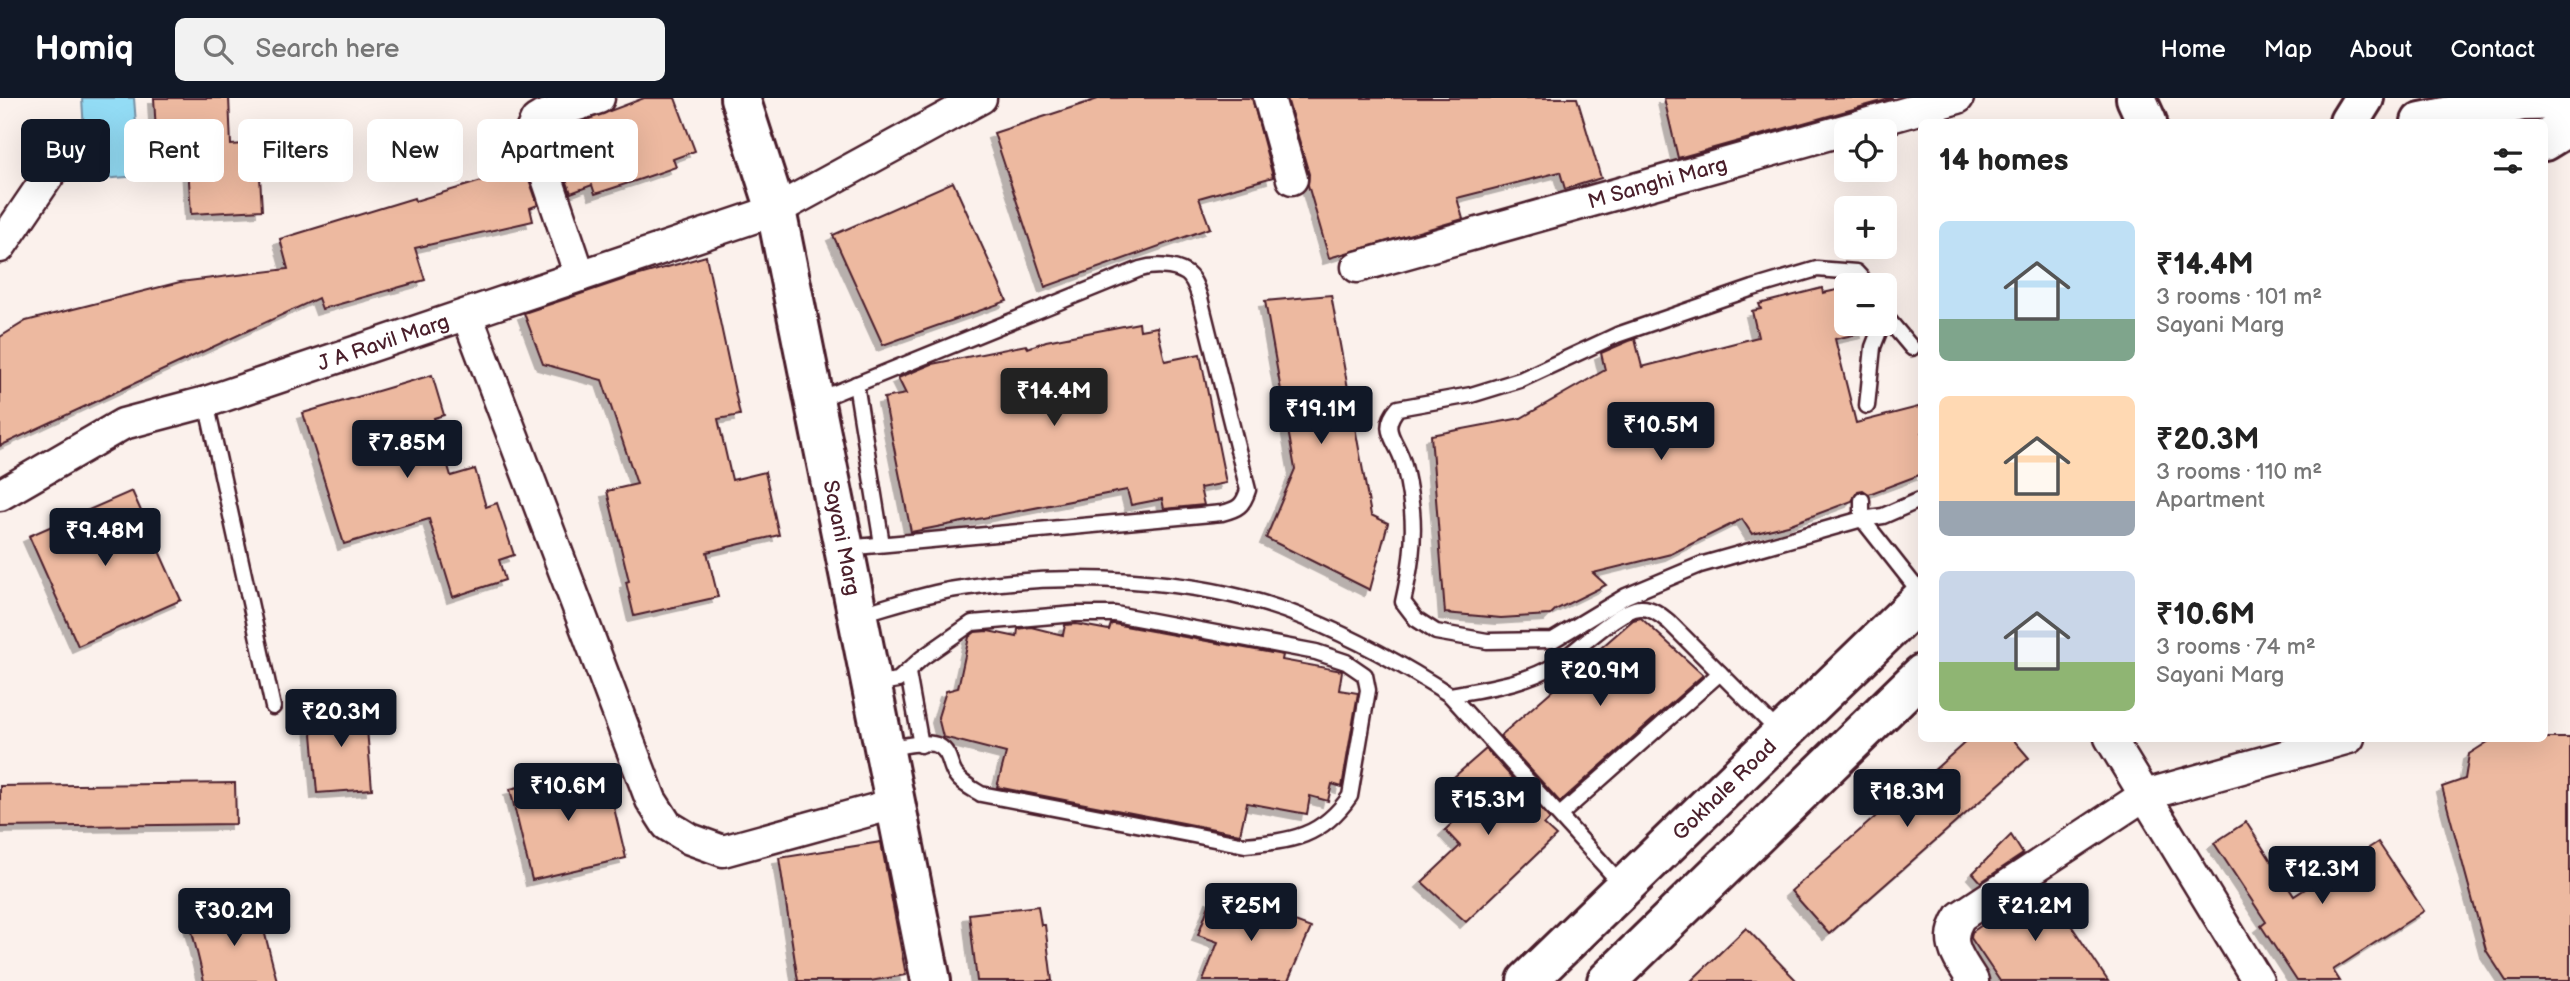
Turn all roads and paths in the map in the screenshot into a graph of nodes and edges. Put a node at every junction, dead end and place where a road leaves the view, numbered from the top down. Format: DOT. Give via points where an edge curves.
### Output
graph roads {
  1 [pos="599,98"];
  2 [pos="740,98"];
  3 [pos="981,98"];
  4 [pos="1269,98"];
  5 [pos="2136,98"];
  6 [pos="2364,98"];
  7 [pos="2432,98"];
  8 [pos="2570,100"];
  9 [pos="1945,108"];
  10 [pos="2146,119"];
  11 [pos="2351,119"];
  12 [pos="2421,119"];
  13 [pos="2435,119"];
  14 [pos="2570,125"];
  15 [pos="2548,139"];
  16 [pos="1292,178"];
  17 [pos="44,182"];
  18 [pos="776,210"];
  19 [pos="0,247"];
  20 [pos="1357,267"];
  21 [pos="1857,273"];
  22 [pos="580,276"];
  23 [pos="467,315"];
  24 [pos="1897,330"];
  25 [pos="1877,336"];
  26 [pos="1912,348"];
  27 [pos="856,384"];
  28 [pos="814,401"];
  29 [pos="206,402"];
  30 [pos="1867,406"];
  31 [pos="0,495"];
  32 [pos="1862,500"];
  33 [pos="1918,501"];
  34 [pos="1861,519"];
  35 [pos="882,544"];
  36 [pos="843,548"];
  37 [pos="1918,592"];
  38 [pos="1918,601"];
  39 [pos="856,615"];
  40 [pos="908,673"];
  41 [pos="1720,673"];
  42 [pos="1918,678"];
  43 [pos="870,684"];
  44 [pos="1450,695"];
  45 [pos="273,707"];
  46 [pos="1781,734"];
  47 [pos="2112,742"];
  48 [pos="2334,742"];
  49 [pos="921,745"];
  50 [pos="883,749"];
  51 [pos="2145,795"];
  52 [pos="894,804"];
  53 [pos="1560,816"];
  54 [pos="1624,887"];
  55 [pos="2255,980"];
  56 [pos="931,981"];
  57 [pos="1527,981"];
  58 [pos="1607,981"];
  59 [pos="1973,981"];
  1 -- 22 [label="street" via="541,117 531,131"];
  2 -- 18 [label="main road, Sayani Marg"];
  3 -- 18 [label="street, J A Ravil Marg"];
  4 -- 16 [label="street"];
  5 -- 10 [label="main road"];
  6 -- 11 [label="main road"];
  7 -- 12 [label="main road"];
  8 -- 13 [label="main road" via="2523,102"];
  9 -- 20 [label="street, M Sanghi Marg"];
  14 -- 15 [label="main road"];
  17 -- 19 [label="street"];
  18 -- 22 [label="street, J A Ravil Marg"];
  18 -- 28 [label="main road, Sayani Marg"];
  21 -- 34 [label="lane" via="1817,269 1753,288 1616,335 1520,380 1471,395 1398,408 1389,418 1388,430 1403,461 1412,510 1413,557 1403,602 1416,619 1436,632 1487,641 1553,640 1626,596 1700,565"];
  22 -- 23 [label="street, J A Ravil Marg"];
  23 -- 29 [label="street, J A Ravil Marg"];
  23 -- 52 [label="street" via="651,800 667,825 723,851"];
  24 -- 26 [label="lane"];
  25 -- 30 [label="lane"];
  27 -- 28 [label="lane"];
  27 -- 35 [label="lane"];
  27 -- 35 [label="lane" via="1140,269 1153,265 1171,268 1187,273 1195,283 1248,491 1237,509 1222,513"];
  28 -- 36 [label="main road, Sayani Marg"];
  29 -- 31 [label="street, J A Ravil Marg" via="123,424"];
  29 -- 45 [label="lane"];
  32 -- 34 [label="lane"];
  33 -- 34 [label="lane" via="1883,516"];
  34 -- 37 [label="lane"];
  35 -- 36 [label="lane"];
  36 -- 39 [label="main road, Sayani Marg"];
  38 -- 46 [label="main road, Gokhale Road"];
  39 -- 43 [label="main road, Sayani Marg"];
  39 -- 44 [label="lane" via="953,589 1042,579 1203,588 1304,617 1394,659"];
  40 -- 43 [label="lane" via="898,680"];
  40 -- 49 [label="lane"];
  40 -- 49 [label="lane" via="972,623 1104,613 1316,652 1346,662 1365,675 1368,690 1350,796 1316,831 1279,842 1245,845 981,794 956,776 949,755 939,746"];
  41 -- 44 [label="lane" via="1657,612 1640,608 1624,613 1553,666 1513,683"];
  41 -- 46 [label="lane"];
  41 -- 53 [label="lane"];
  42 -- 58 [label="main road"];
  43 -- 50 [label="main road, Sayani Marg"];
  44 -- 53 [label="lane"];
  46 -- 54 [label="main road, Gokhale Road"];
  47 -- 51 [label="street"];
  48 -- 51 [label="street"];
  49 -- 50 [label="lane"];
  50 -- 52 [label="main road, Sayani Marg"];
  51 -- 55 [label="street"];
  51 -- 59 [label="street" via="1961,916 1952,939"];
  52 -- 56 [label="main road, Sayani Marg"];
  53 -- 54 [label="lane"];
  54 -- 57 [label="main road, Gokhale Road"];
}
